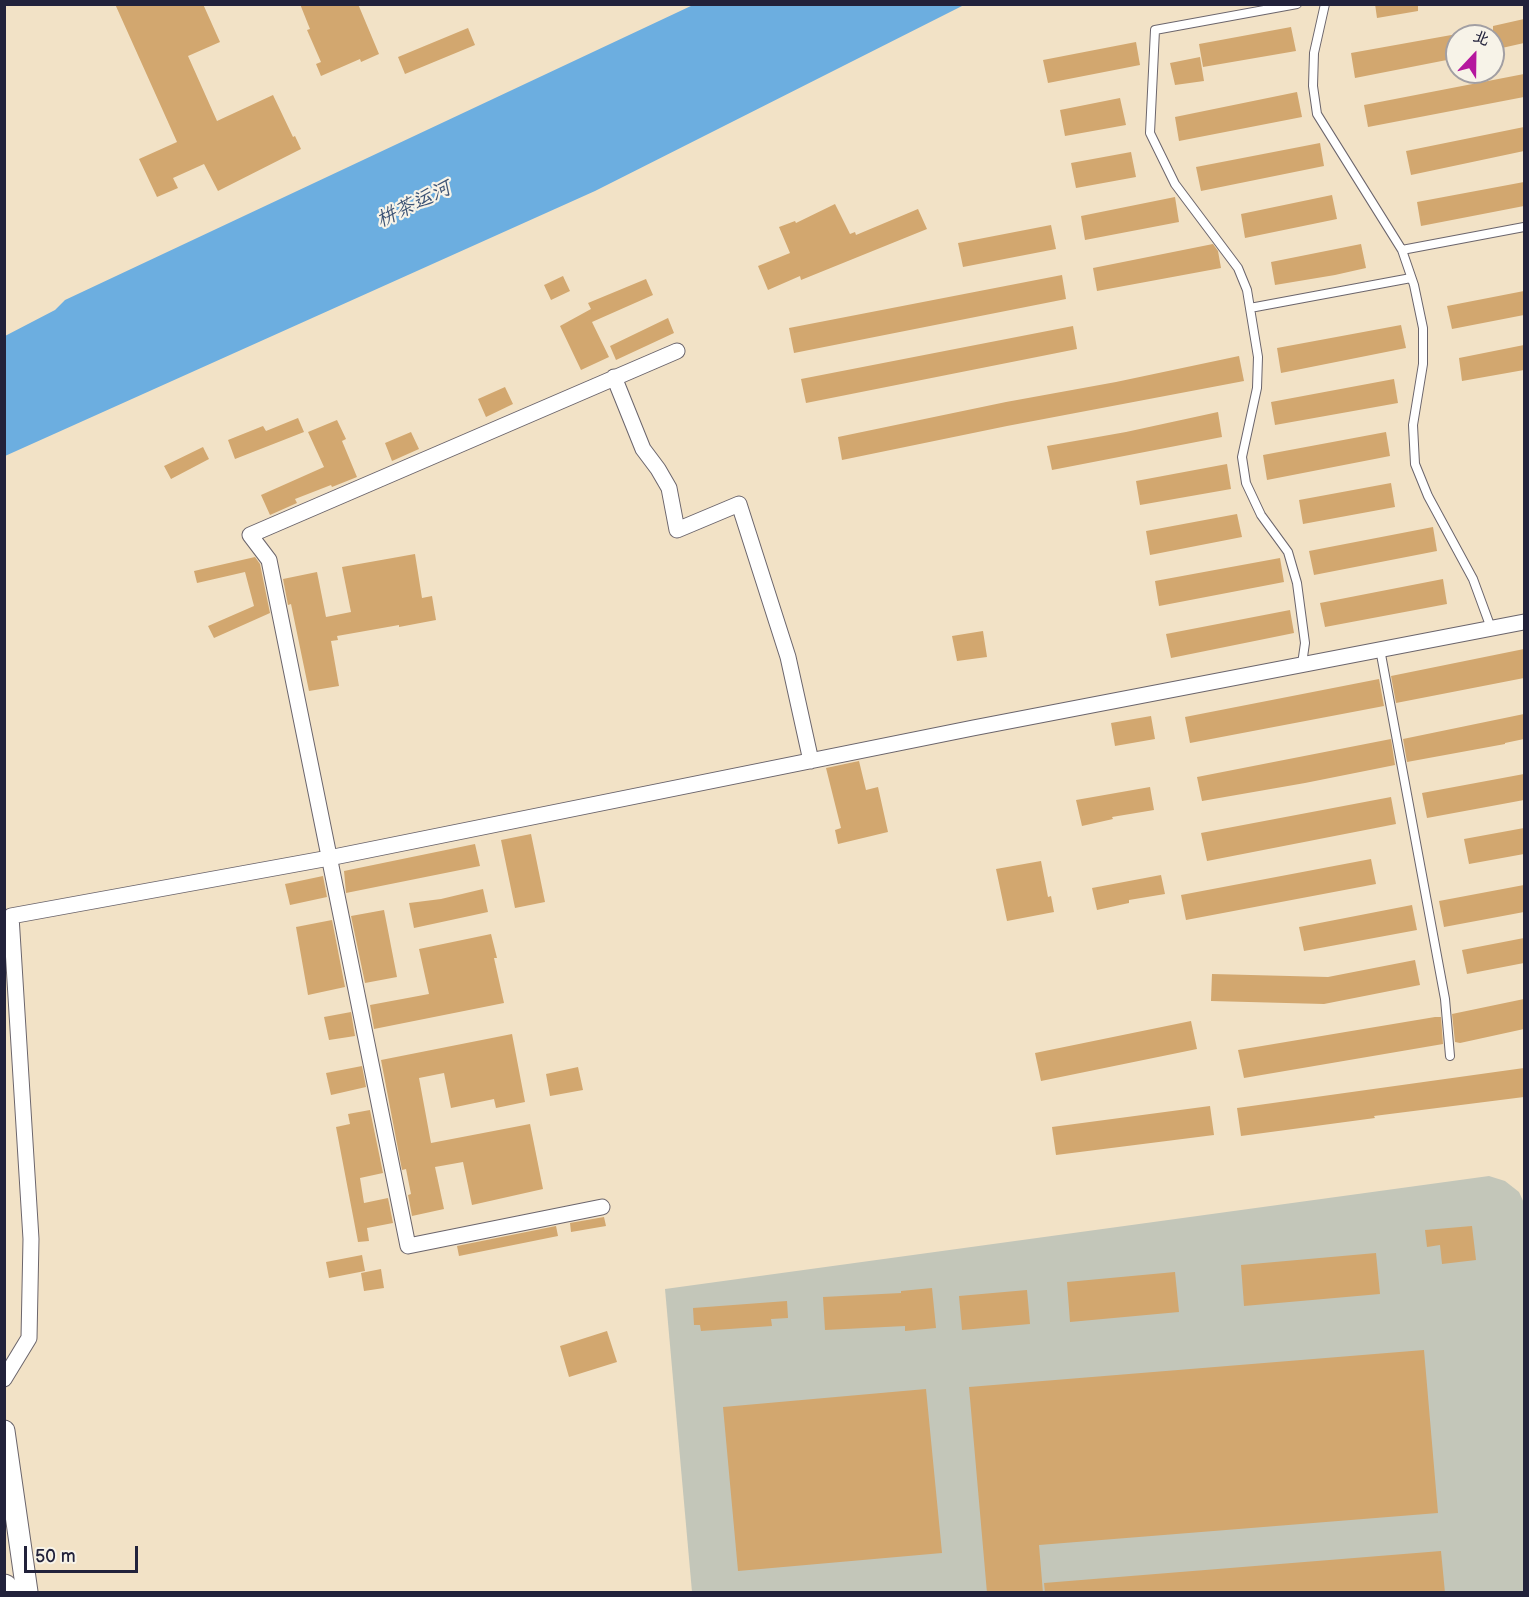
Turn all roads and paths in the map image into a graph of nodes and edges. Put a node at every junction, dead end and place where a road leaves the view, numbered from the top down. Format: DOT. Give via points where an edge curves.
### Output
graph roads {
  1 [pos="1297,4"];
  2 [pos="1325,4"];
  3 [pos="1524,227"];
  4 [pos="1402,250"];
  5 [pos="1412,278"];
  6 [pos="1250,308"];
  7 [pos="677,351"];
  8 [pos="614,377"];
  9 [pos="1524,622"];
  10 [pos="1491,628"];
  11 [pos="1380,648"];
  12 [pos="1302,663"];
  13 [pos="811,761"];
  14 [pos="329,858"];
  15 [pos="1450,1056"];
  16 [pos="602,1207"];
  17 [pos="4,1379"];
  18 [pos="4,1431"];
  19 [pos="27,1593"];
  1 -- 6 [label="lane" via="1155,30 1150,134 1175,184 1238,268"];
  2 -- 4 [label="lane" via="1314,53 1317,114"];
  3 -- 4 [label="lane"];
  4 -- 5 [label="lane"];
  5 -- 6 [label="lane"];
  5 -- 10 [label="lane" via="1423,328 1423,364 1413,425 1415,464 1473,579"];
  6 -- 12 [label="lane" via="1258,357 1257,388 1242,457 1246,483 1261,515 1288,552 1297,583 1305,643"];
  7 -- 8 [label="street"];
  8 -- 13 [label="street" via="643,449 669,488 677,530 739,504 788,657"];
  8 -- 14 [label="street" via="263,529"];
  9 -- 10 [label="street"];
  10 -- 11 [label="street"];
  11 -- 12 [label="street"];
  11 -- 15 [label="lane" via="1445,999"];
  12 -- 13 [label="street"];
  13 -- 14 [label="street"];
  14 -- 16 [label="street" via="408,1246"];
  14 -- 17 [label="street" via="11,916 31,1239 29,1338"];
  18 -- 19 [label="street"];
}
